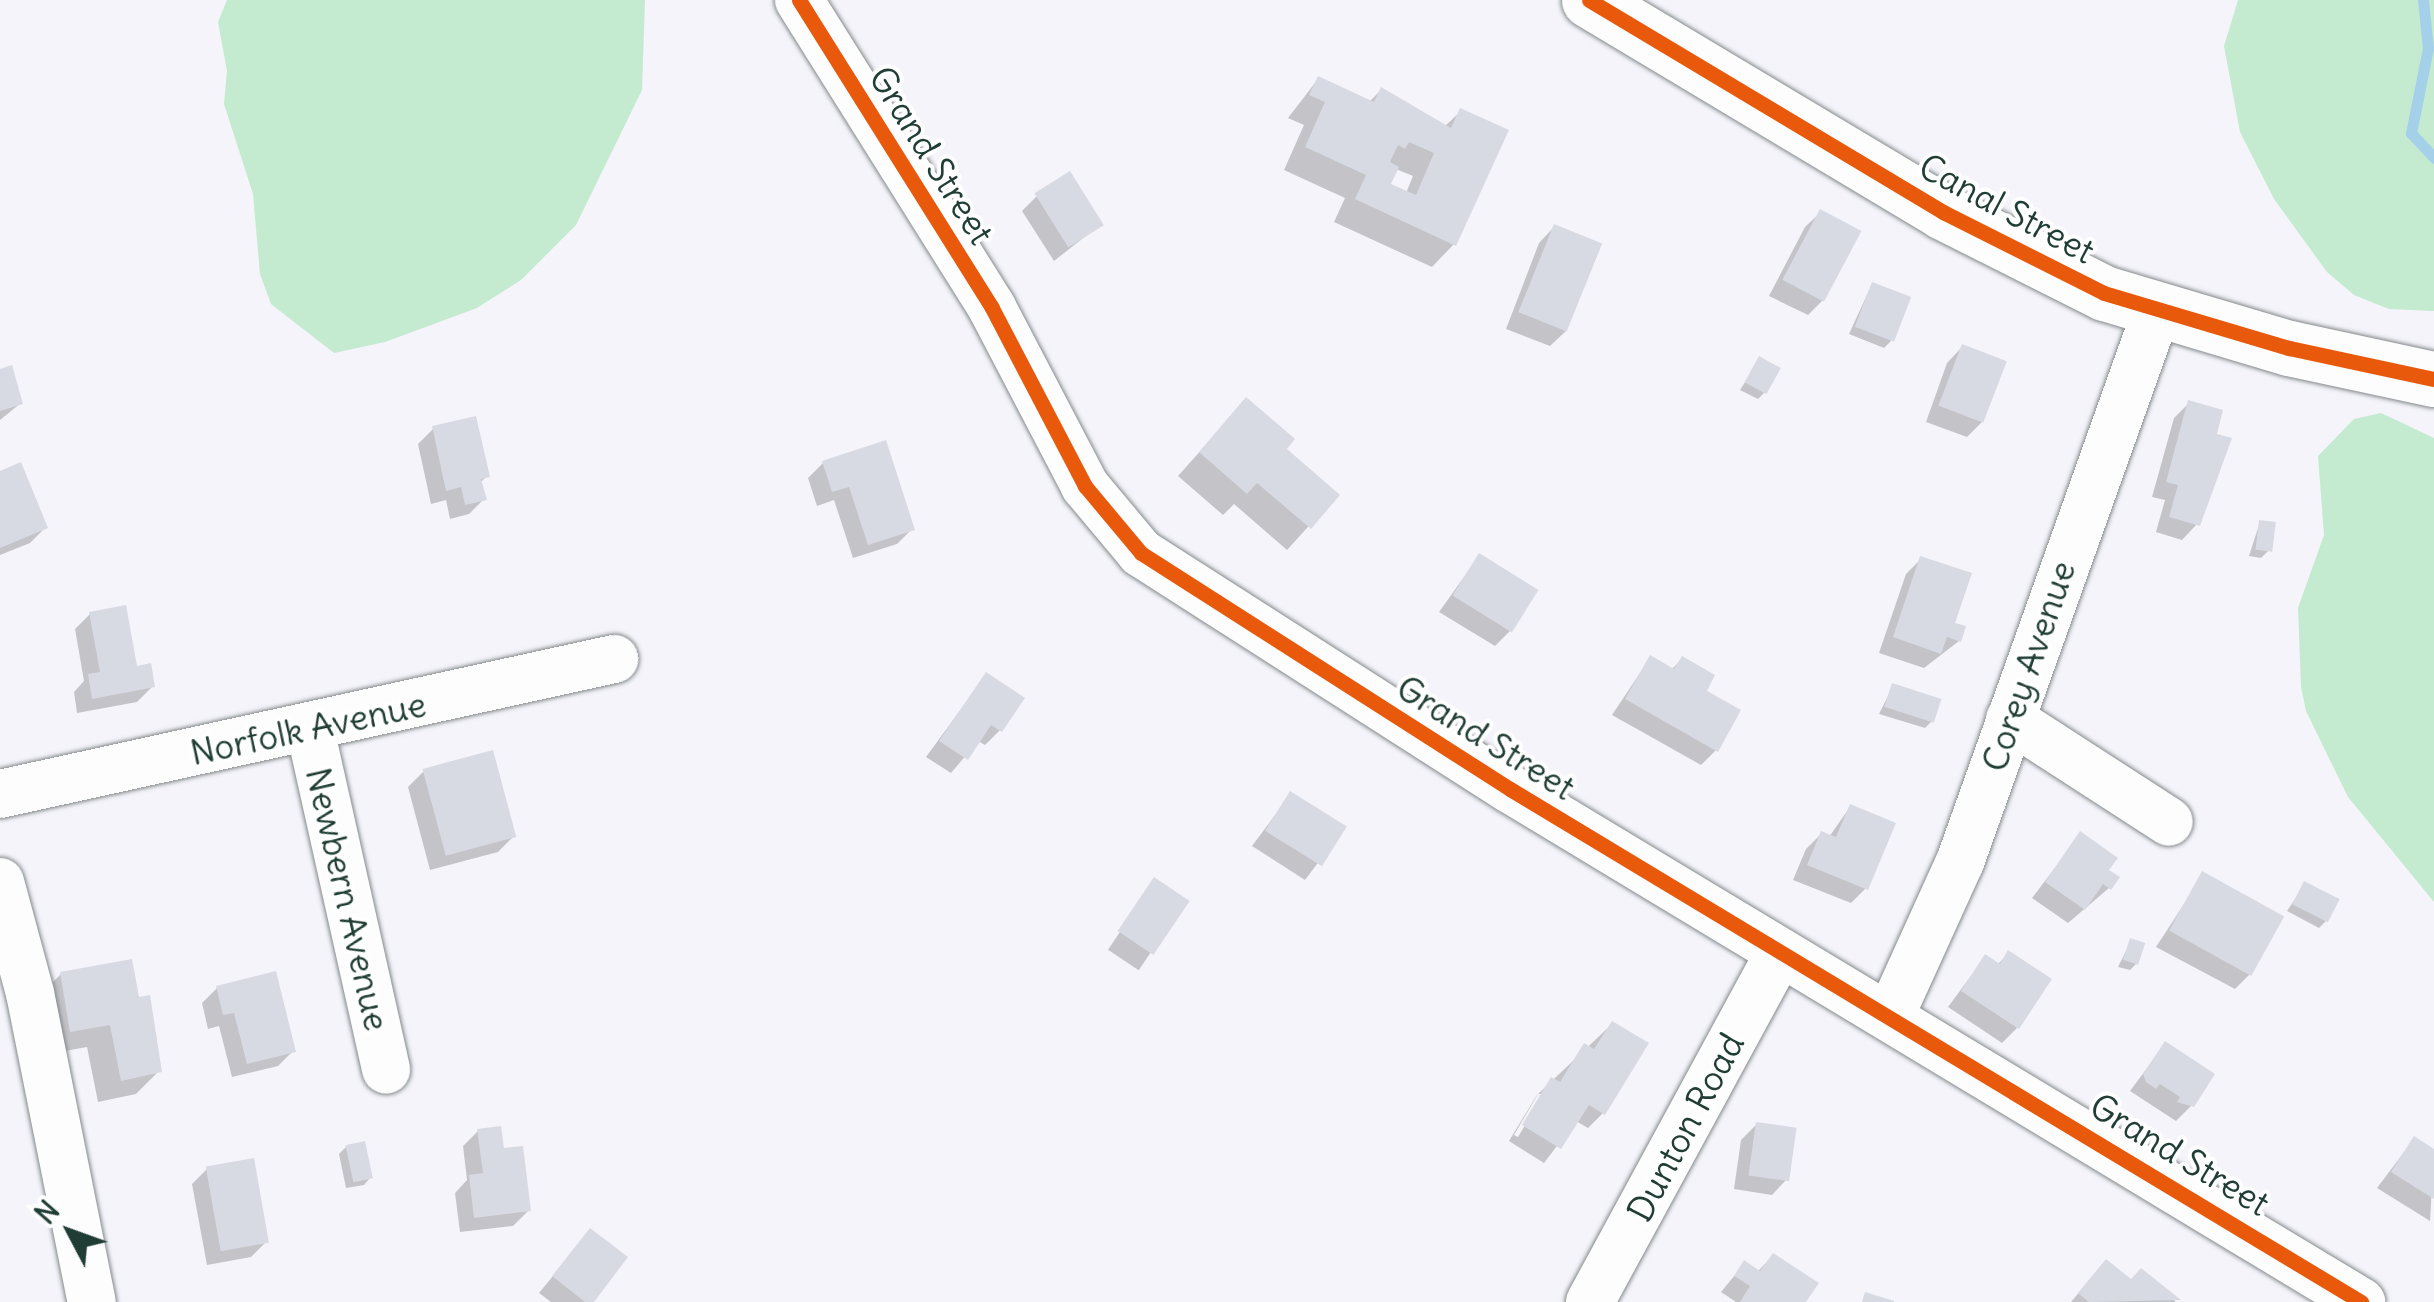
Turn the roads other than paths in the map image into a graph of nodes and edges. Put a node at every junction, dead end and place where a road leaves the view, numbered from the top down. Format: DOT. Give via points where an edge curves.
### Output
graph roads {
  1 [pos="799,0"];
  2 [pos="1589,0"];
  3 [pos="2157,310"];
  4 [pos="2434,379"];
  5 [pos="614,659"];
  6 [pos="2010,718"];
  7 [pos="310,729"];
  8 [pos="0,794"];
  9 [pos="2169,822"];
  10 [pos="0,882"];
  11 [pos="1780,952"];
  12 [pos="1890,1016"];
  13 [pos="386,1070"];
  14 [pos="92,1302"];
  15 [pos="1590,1302"];
  16 [pos="2361,1302"];
  1 -- 11 [label="street, Grand Street" via="992,308 1085,486 1125,538 1198,593"];
  2 -- 3 [label="street, Canal Street" via="2001,244"];
  3 -- 4 [label="street, Canal Street" via="2288,348"];
  3 -- 6 [label="street, Corey Avenue"];
  5 -- 7 [label="street, Norfolk Avenue"];
  6 -- 9 [label="street"];
  6 -- 12 [label="street, Corey Avenue" via="1939,916"];
  7 -- 8 [label="street, Norfolk Avenue"];
  7 -- 13 [label="street, Newbern Avenue"];
  10 -- 14 [label="street" via="30,993"];
  11 -- 12 [label="street, Grand Street"];
  11 -- 15 [label="street, Dunton Road"];
  12 -- 16 [label="street, Grand Street"];
}
